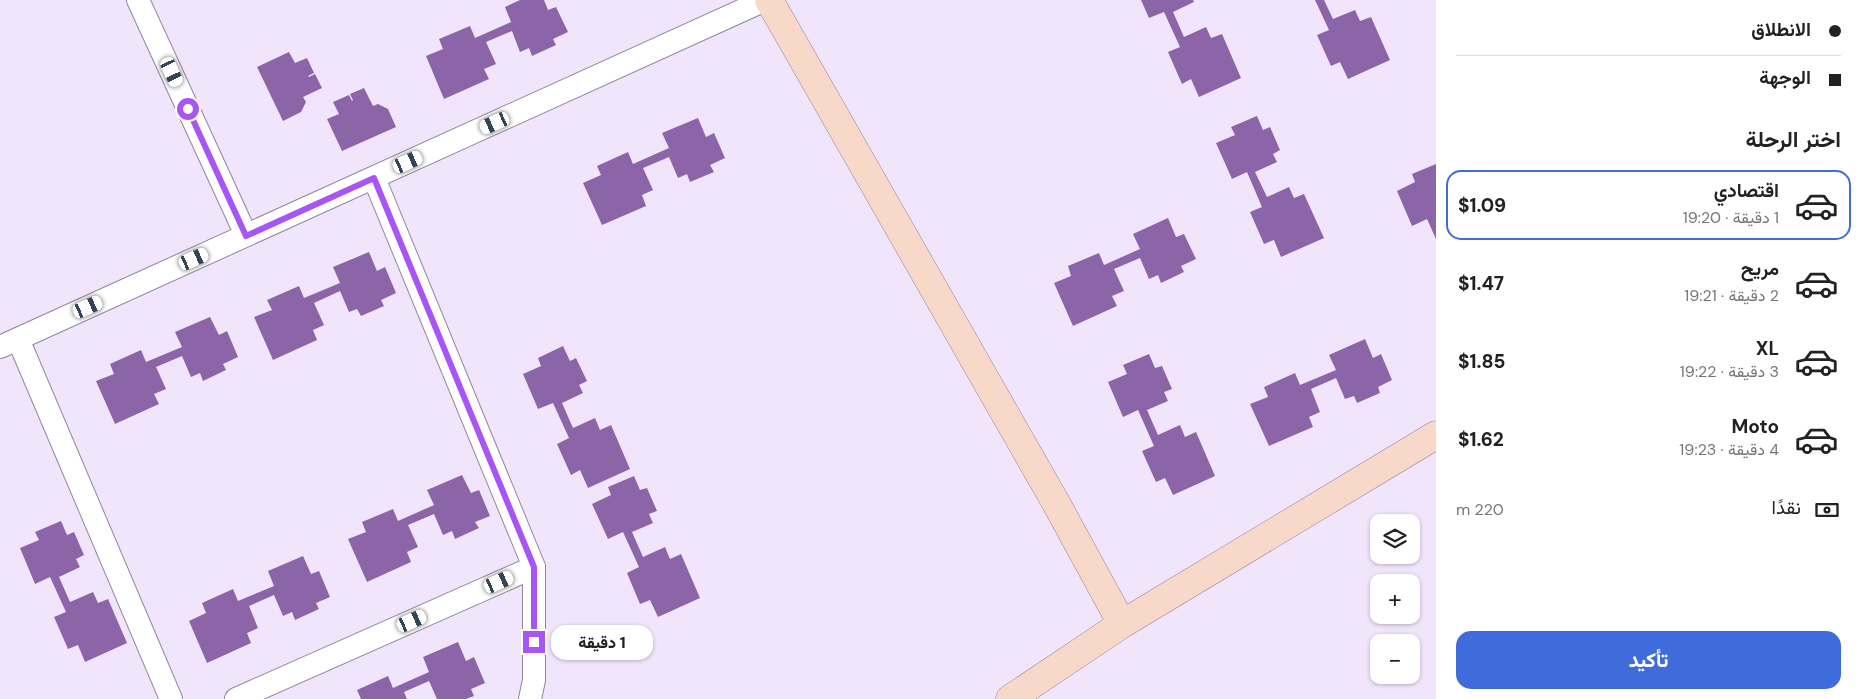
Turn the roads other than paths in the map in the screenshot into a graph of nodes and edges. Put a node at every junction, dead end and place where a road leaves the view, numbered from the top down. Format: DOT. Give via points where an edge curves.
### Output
graph roads {
  1 [pos="138,0"];
  2 [pos="765,0"];
  3 [pos="769,0"];
  4 [pos="374,178"];
  5 [pos="246,236"];
  6 [pos="9,343"];
  7 [pos="1436,436"];
  8 [pos="534,567"];
  9 [pos="1122,624"];
  10 [pos="171,699"];
  11 [pos="236,699"];
  12 [pos="530,699"];
  13 [pos="1010,699"];
  1 -- 5 [label="street"];
  2 -- 4 [label="street"];
  3 -- 9 [label="street" via="1056,502"];
  4 -- 5 [label="street"];
  4 -- 8 [label="street"];
  5 -- 6 [label="street"];
  6 -- 10 [label="street"];
  7 -- 9 [label="street"];
  8 -- 11 [label="street"];
  8 -- 12 [label="street" via="534,680"];
  9 -- 13 [label="street"];
}
